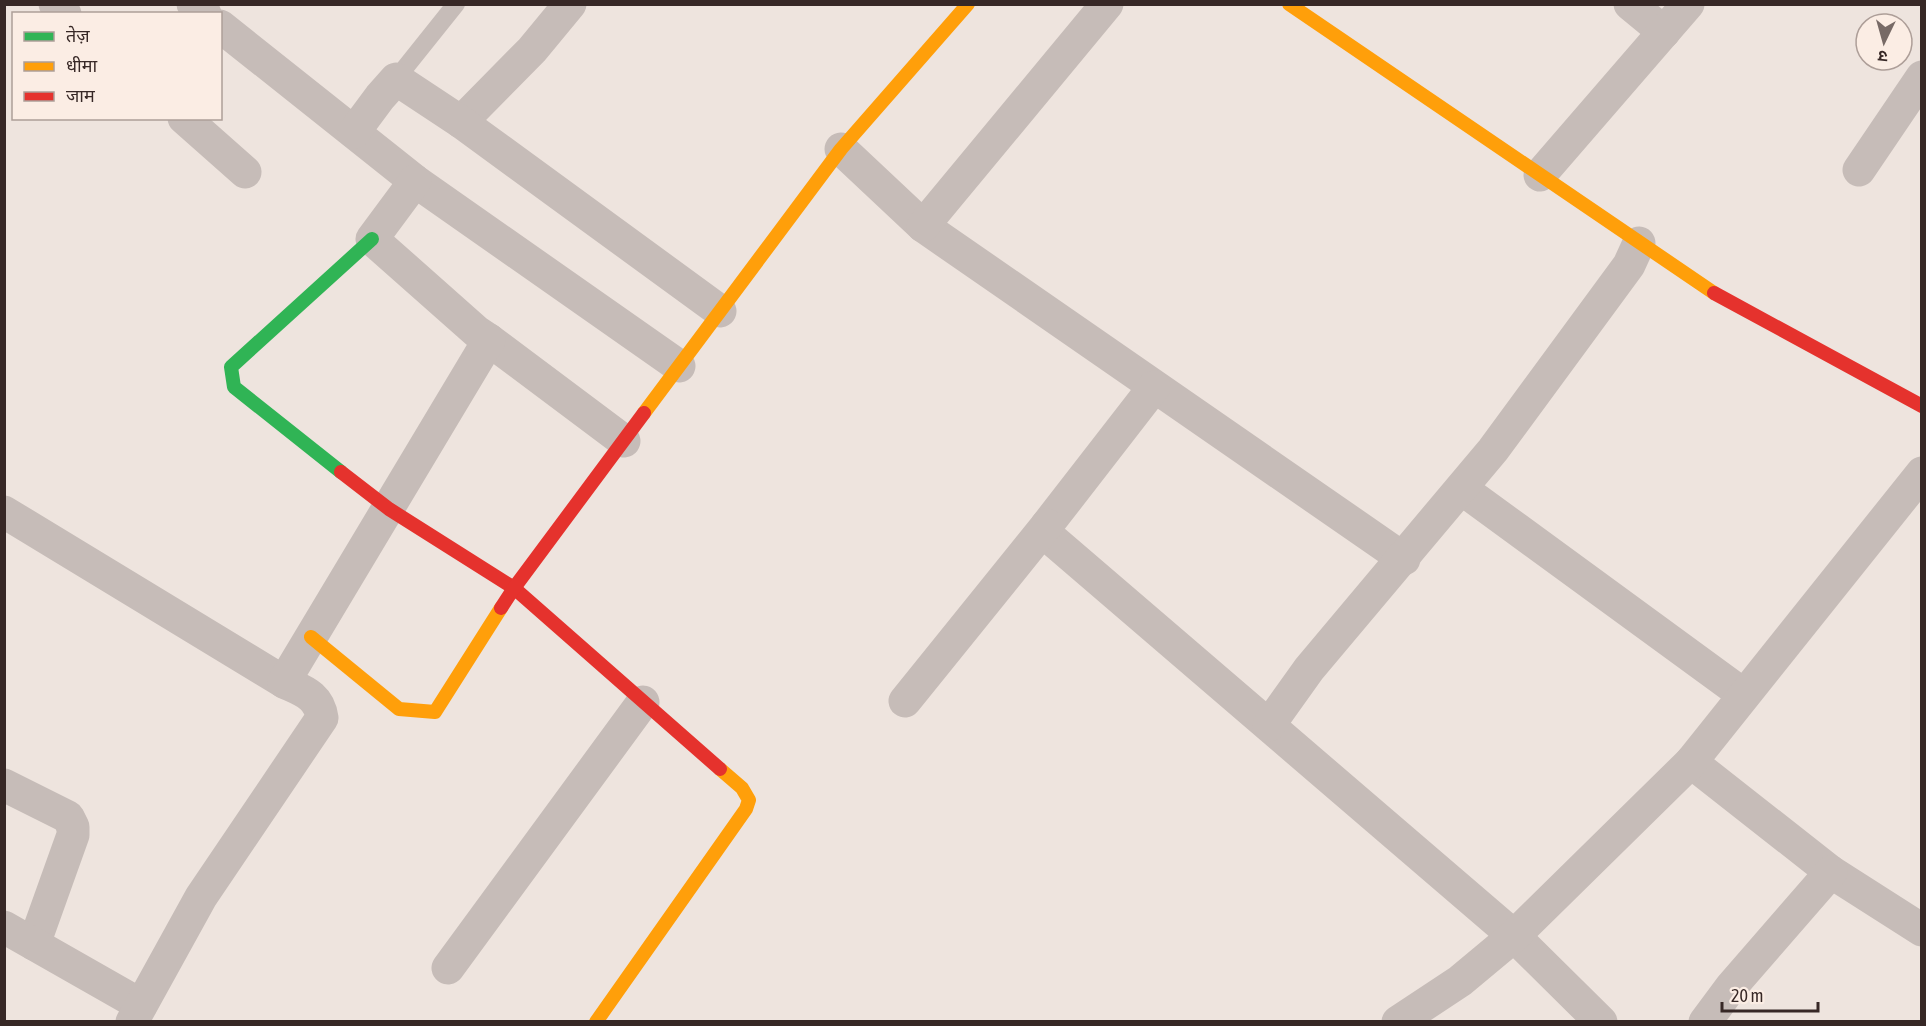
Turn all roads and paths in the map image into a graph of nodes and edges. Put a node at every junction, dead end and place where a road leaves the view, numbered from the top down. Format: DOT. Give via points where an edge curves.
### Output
graph roads {
  1 [pos="456,4"];
  2 [pos="570,4"];
  3 [pos="968,4"];
  4 [pos="1107,4"];
  5 [pos="1289,4"];
  6 [pos="1630,4"];
  7 [pos="1688,4"];
  8 [pos="222,28"];
  9 [pos="1664,32"];
  10 [pos="1922,77"];
  11 [pos="396,79"];
  12 [pos="186,120"];
  13 [pos="461,122"];
  14 [pos="354,132"];
  15 [pos="841,149"];
  16 [pos="1859,170"];
  17 [pos="245,172"];
  18 [pos="1540,175"];
  19 [pos="416,181"];
  20 [pos="923,226"];
  21 [pos="372,239"];
  22 [pos="1639,243"];
  23 [pos="720,310"];
  24 [pos="489,340"];
  25 [pos="679,366"];
  26 [pos="1154,387"];
  27 [pos="1922,406"];
  28 [pos="624,441"];
  29 [pos="1922,473"];
  30 [pos="1462,489"];
  31 [pos="389,509"];
  32 [pos="4,512"];
  33 [pos="1047,525"];
  34 [pos="1404,559"];
  35 [pos="514,588"];
  36 [pos="311,637"];
  37 [pos="284,682"];
  38 [pos="1744,695"];
  39 [pos="905,701"];
  40 [pos="643,702"];
  41 [pos="1269,725"];
  42 [pos="1691,762"];
  43 [pos="4,785"];
  44 [pos="1831,872"];
  45 [pos="4,927"];
  46 [pos="1922,930"];
  47 [pos="1514,936"];
  48 [pos="34,944"];
  49 [pos="448,968"];
  50 [pos="136,1013"];
  51 [pos="596,1022"];
  52 [pos="1398,1022"];
  53 [pos="1601,1022"];
  54 [pos="1705,1022"];
  1 -- 11 [label="lane"];
  2 -- 13 [label="street" via="532,50"];
  3 -- 15 [label="street"];
  4 -- 20 [label="street"];
  5 -- 18 [label="street"];
  6 -- 9 [label="street"];
  7 -- 9 [label="street"];
  8 -- 14 [label="street"];
  9 -- 18 [label="street"];
  10 -- 16 [label="street"];
  11 -- 13 [label="street"];
  11 -- 14 [label="street"];
  12 -- 17 [label="street"];
  13 -- 23 [label="street"];
  14 -- 19 [label="street"];
  15 -- 20 [label="street"];
  15 -- 23 [label="street"];
  18 -- 22 [label="street"];
  19 -- 21 [label="street"];
  19 -- 25 [label="street"];
  20 -- 26 [label="street"];
  21 -- 24 [label="street"];
  21 -- 31 [label="street" via="236,361 231,377 234,387"];
  22 -- 27 [label="street" via="1713,293"];
  22 -- 30 [label="street" via="1629,265"];
  23 -- 25 [label="street"];
  24 -- 28 [label="street"];
  24 -- 31 [label="street"];
  25 -- 28 [label="street"];
  26 -- 33 [label="street"];
  26 -- 34 [label="street"];
  28 -- 35 [label="street"];
  29 -- 38 [label="street"];
  30 -- 34 [label="street"];
  30 -- 38 [label="street"];
  31 -- 35 [label="street"];
  31 -- 36 [label="street"];
  32 -- 37 [label="street"];
  33 -- 39 [label="street"];
  33 -- 41 [label="street" via="1048,536"];
  34 -- 41 [label="street" via="1309,669"];
  35 -- 36 [label="street" via="435,712 399,709"];
  35 -- 40 [label="street"];
  36 -- 37 [label="street"];
  37 -- 50 [label="street" via="311,696 321,707 322,718 201,897"];
  38 -- 42 [label="street"];
  40 -- 49 [label="street"];
  40 -- 51 [label="street" via="742,788 749,800"];
  41 -- 47 [label="street"];
  42 -- 44 [label="street"];
  42 -- 47 [label="street"];
  43 -- 48 [label="street" via="68,817 73,827"];
  44 -- 46 [label="street"];
  44 -- 54 [label="street"];
  45 -- 48 [label="street"];
  47 -- 52 [label="street" via="1460,981"];
  47 -- 53 [label="street"];
  48 -- 50 [label="street"];
}
